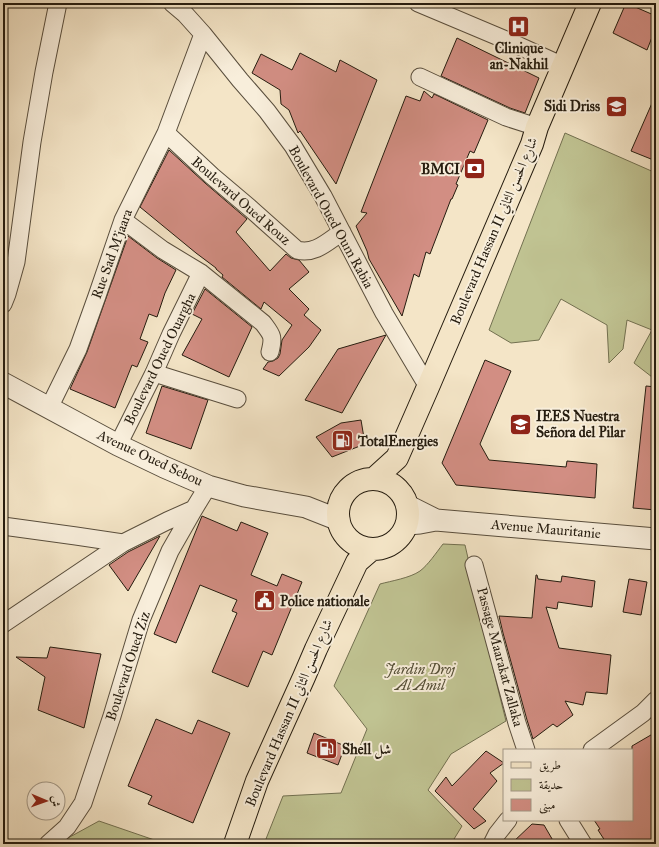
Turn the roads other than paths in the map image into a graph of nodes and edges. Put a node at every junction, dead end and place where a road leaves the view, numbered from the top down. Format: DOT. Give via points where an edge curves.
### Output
graph roads {
  1 [pos="58,3"];
  2 [pos="172,3"];
  3 [pos="418,3"];
  4 [pos="590,3"];
  5 [pos="203,34"];
  6 [pos="563,66"];
  7 [pos="420,77"];
  8 [pos="537,127"];
  9 [pos="166,133"];
  10 [pos="123,220"];
  11 [pos="342,232"];
  12 [pos="202,272"];
  13 [pos="3,304"];
  14 [pos="270,352"];
  15 [pos="154,373"];
  16 [pos="3,383"];
  17 [pos="428,387"];
  18 [pos="237,399"];
  19 [pos="49,408"];
  20 [pos="118,445"];
  21 [pos="397,458"];
  22 [pos="375,478"];
  23 [pos="208,486"];
  24 [pos="405,507"];
  25 [pos="194,509"];
  26 [pos="339,512"];
  27 [pos="3,526"];
  28 [pos="656,539"];
  29 [pos="124,543"];
  30 [pos="361,551"];
  31 [pos="474,565"];
  32 [pos="3,624"];
  33 [pos="656,700"];
  34 [pos="526,749"];
  35 [pos="593,749"];
  36 [pos="507,821"];
  37 [pos="569,821"];
  38 [pos="48,844"];
  39 [pos="235,844"];
  40 [pos="492,844"];
  41 [pos="583,844"];
  1 -- 13 [label="street" via="32,142 16,262"];
  2 -- 5 [label="street, Boulevard Oued Oum Rabia"];
  3 -- 6 [label="street"];
  4 -- 6 [label="main road, Boulevard Hassan II شارع الحسن الثاني"];
  5 -- 9 [label="street, Rue Sad M'jaara"];
  5 -- 11 [label="street, Boulevard Oued Oum Rabia" via="267,110 293,146"];
  6 -- 8 [label="main road, Boulevard Hassan II شارع الحسن الثاني"];
  7 -- 8 [label="street" via="506,117"];
  8 -- 17 [label="main road, Boulevard Hassan II شارع الحسن الثاني"];
  9 -- 10 [label="street, Rue Sad M'jaara"];
  9 -- 11 [label="street, Boulevard Oued Rouz" via="298,250 312,251"];
  10 -- 12 [label="street" via="163,250"];
  10 -- 19 [label="street, Rue Sad M'jaara" via="78,349"];
  11 -- 17 [label="street, Boulevard Oued Oum Rabia" via="384,313"];
  12 -- 14 [label="street" via="271,333 273,342"];
  12 -- 15 [label="street, Boulevard Oued Ouargha"];
  15 -- 18 [label="street"];
  15 -- 20 [label="street, Boulevard Oued Ouargha"];
  16 -- 19 [label="street, Avenue Oued Sebou"];
  17 -- 21 [label="main road, Boulevard Hassan II شارع الحسن الثاني"];
  19 -- 20 [label="street, Avenue Oued Sebou"];
  20 -- 23 [label="street, Avenue Oued Sebou"];
  21 -- 22 [label="main road, Boulevard Hassan II شارع الحسن الثاني"];
  21 -- 24 [label="main road, Boulevard Hassan II شارع الحسن الثاني"];
  22 -- 24 [label="main road" via="389,482"];
  22 -- 26 [label="main road" via="359,481 347,490"];
  23 -- 25 [label="street, Boulevard Oued Ziz"];
  23 -- 26 [label="street, Avenue Oued Sebou" via="244,496"];
  24 -- 28 [label="street, Avenue Mauritanie" via="420,523 436,520"];
  24 -- 30 [label="main road" via="402,535 383,547"];
  25 -- 29 [label="street"];
  25 -- 38 [label="street, Boulevard Oued Ziz" via="170,551 141,620 82,803 67,827"];
  26 -- 30 [label="main road" via="342,529"];
  27 -- 29 [label="street"];
  29 -- 32 [label="street"];
  30 -- 39 [label="main road, Boulevard Hassan II شارع الحسن الثاني" via="257,781"];
  31 -- 34 [label="street, Passage Maarakat Zallaka"];
  33 -- 35 [label="street" via="643,713"];
  36 -- 40 [label="street"];
  37 -- 41 [label="street"];
}
